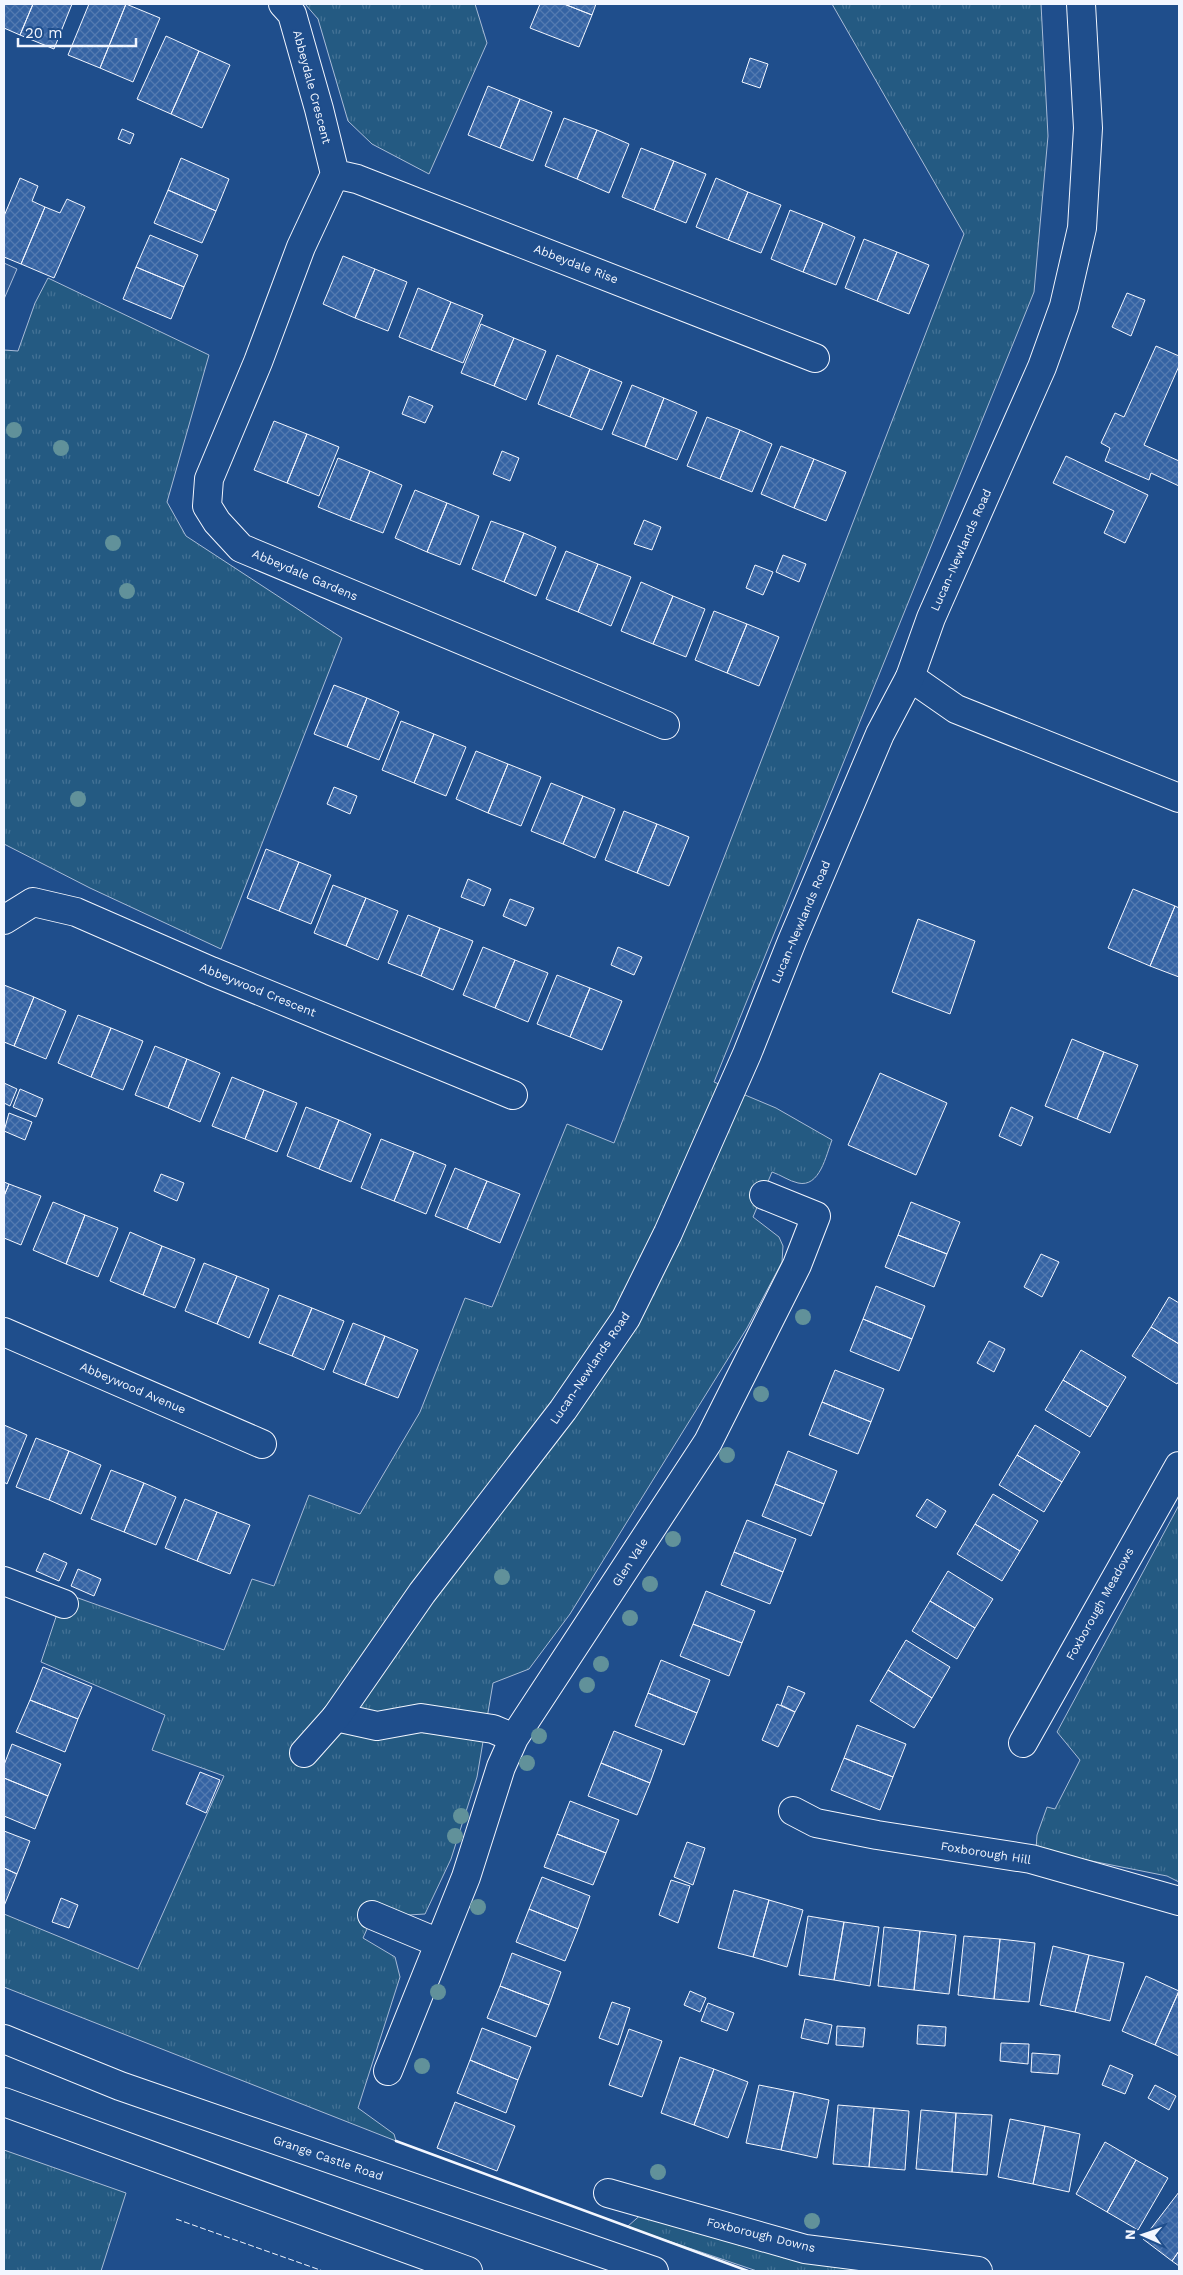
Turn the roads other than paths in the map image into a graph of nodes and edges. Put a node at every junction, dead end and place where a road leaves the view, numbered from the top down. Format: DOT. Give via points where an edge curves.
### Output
graph roads {
  1 [pos="283,4"];
  2 [pos="1081,4"];
  3 [pos="335,174"];
  4 [pos="815,358"];
  5 [pos="910,677"];
  6 [pos="665,725"];
  7 [pos="1179,798"];
  8 [pos="4,920"];
  9 [pos="513,1095"];
  10 [pos="764,1195"];
  11 [pos="4,1332"];
  12 [pos="262,1444"];
  13 [pos="1179,1466"];
  14 [pos="4,1582"];
  15 [pos="64,1604"];
  16 [pos="336,1717"];
  17 [pos="514,1738"];
  18 [pos="1023,1743"];
  19 [pos="304,1753"];
  20 [pos="793,1811"];
  21 [pos="1179,1901"];
  22 [pos="372,1915"];
  23 [pos="439,1943"];
  24 [pos="4,2039"];
  25 [pos="388,2070"];
  26 [pos="4,2102"];
  27 [pos="608,2193"];
  28 [pos="468,2271"];
  29 [pos="654,2271"];
  30 [pos="978,2271"];
  1 -- 3 [label="street, Abbeydale Crescent" via="292,14"];
  2 -- 5 [label="street, Lucan-Newlands Road" via="1088,128 1082,228 1064,306 1042,367 931,618"];
  3 -- 4 [label="street, Abbeydale Rise" via="357,179"];
  3 -- 6 [label="street, Abbeydale Gardens" via="301,248 209,479 207,506 241,548"];
  5 -- 7 [label="street" via="956,709"];
  5 -- 16 [label="street, Lucan-Newlands Road" via="880,734 747,1054 668,1233 626,1318 563,1410 422,1593"];
  8 -- 9 [label="street, Abbeywood Crescent" via="33,902 76,912"];
  10 -- 17 [label="street, Glen Vale" via="816,1216 797,1266 708,1442"];
  11 -- 12 [label="street, Abbeywood Avenue"];
  13 -- 18 [label="street, Foxborough Meadows"];
  14 -- 15 [label="street"];
  16 -- 17 [label="street" via="377,1726 421,1718 493,1729"];
  16 -- 19 [label="street, Lucan-Newlands Road"];
  17 -- 23 [label="street, Glen Vale" via="501,1767 466,1877"];
  20 -- 21 [label="street, Foxborough Hill" via="816,1823 1031,1859"];
  22 -- 23 [label="street"];
  23 -- 25 [label="street, Glen Vale"];
  24 -- 29 [label="street, Grange Castle Road" via="120,2086"];
  26 -- 28 [label="street"];
  27 -- 30 [label="street, Foxborough Downs" via="805,2249"];
}
